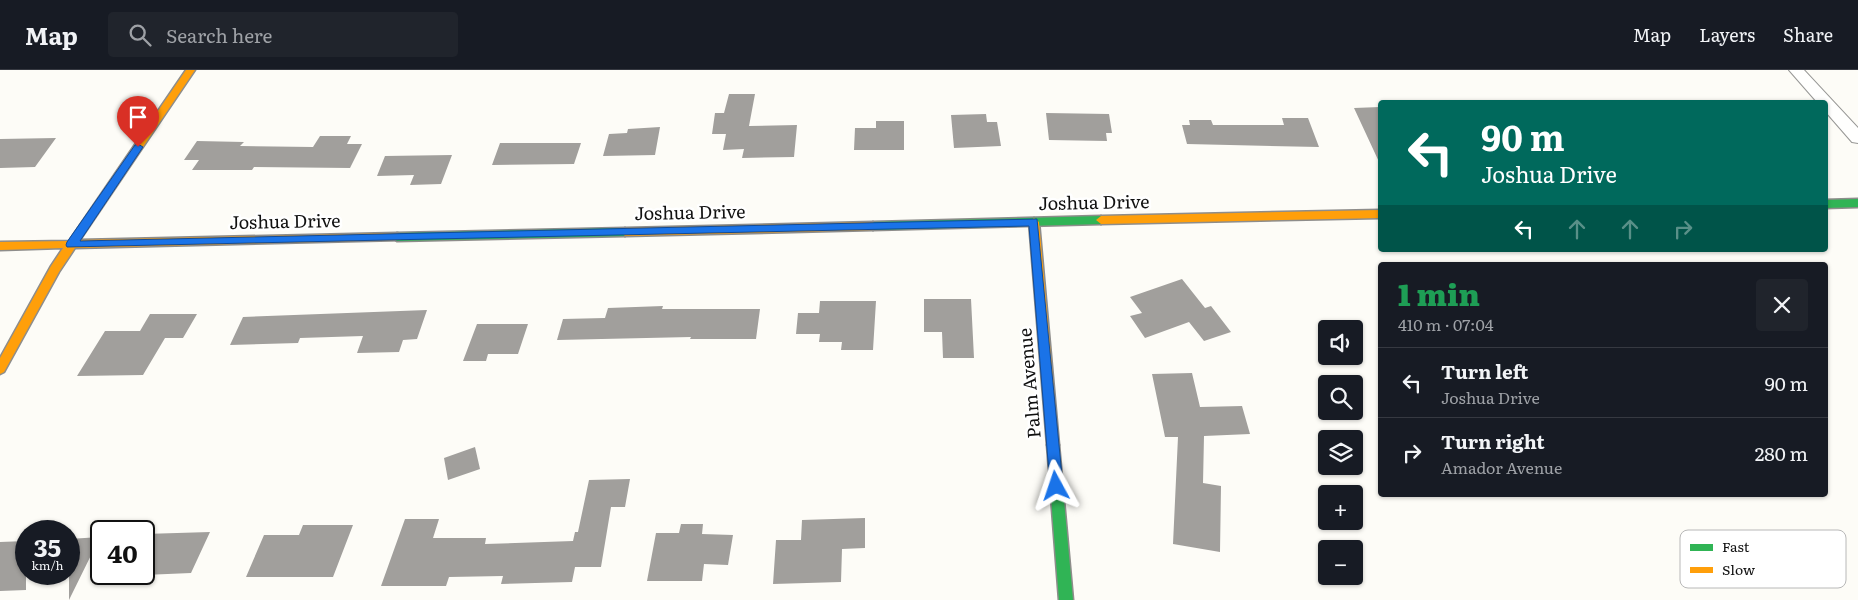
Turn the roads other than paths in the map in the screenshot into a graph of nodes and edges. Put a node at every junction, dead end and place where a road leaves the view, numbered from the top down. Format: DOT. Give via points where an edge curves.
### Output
graph roads {
  1 [pos="191,70"];
  2 [pos="1796,70"];
  3 [pos="1823,100"];
  4 [pos="1828,105"];
  5 [pos="1858,138"];
  6 [pos="1858,203"];
  7 [pos="1828,204"];
  8 [pos="1378,214"];
  9 [pos="1034,222"];
  10 [pos="71,245"];
  11 [pos="0,246"];
  12 [pos="0,369"];
  13 [pos="1066,600"];
  1 -- 10 [label="street"];
  2 -- 3 [label="street"];
  4 -- 5 [label="street"];
  6 -- 7 [label="street"];
  8 -- 9 [label="street, Joshua Drive"];
  9 -- 10 [label="street, Joshua Drive"];
  9 -- 13 [label="street, Palm Avenue"];
  10 -- 11 [label="street, Joshua Drive"];
  10 -- 12 [label="street"];
}
